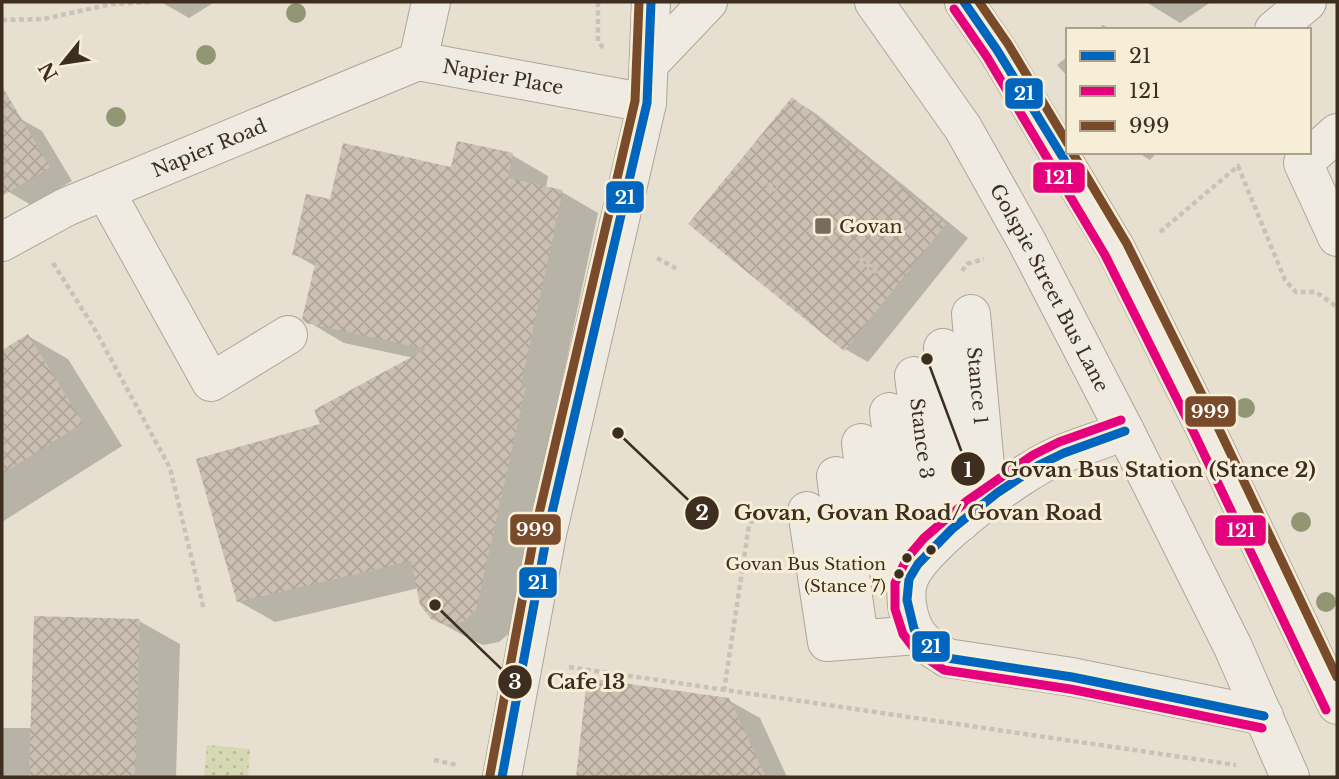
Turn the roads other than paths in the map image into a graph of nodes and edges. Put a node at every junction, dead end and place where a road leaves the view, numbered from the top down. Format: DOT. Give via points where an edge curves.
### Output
graph roads {
  1 [pos="431,2"];
  2 [pos="651,2"];
  3 [pos="708,2"];
  4 [pos="874,2"];
  5 [pos="964,2"];
  6 [pos="1307,2"];
  7 [pos="1276,28"];
  8 [pos="418,61"];
  9 [pos="649,64"];
  10 [pos="647,103"];
  11 [pos="1337,133"];
  12 [pos="1311,151"];
  13 [pos="1300,158"];
  14 [pos="105,191"];
  15 [pos="16,235"];
  16 [pos="1337,237"];
  17 [pos="971,314"];
  18 [pos="288,335"];
  19 [pos="943,348"];
  20 [pos="914,376"];
  21 [pos="889,412"];
  22 [pos="1125,431"];
  23 [pos="861,443"];
  24 [pos="836,476"];
  25 [pos="807,511"];
  26 [pos="962,522"];
  27 [pos="909,580"];
  28 [pos="917,635"];
  29 [pos="843,641"];
  30 [pos="1337,705"];
  31 [pos="1264,716"];
  32 [pos="502,777"];
  33 [pos="1290,777"];
  1 -- 8 [label="street, Napier Place"];
  2 -- 9 [label="street"];
  3 -- 9 [label="street"];
  4 -- 22 [label="street, Golspie Street Bus Lane" via="963,128"];
  5 -- 30 [label="street" via="1116,249"];
  6 -- 7 [label="street"];
  8 -- 10 [label="street, Napier Place"];
  8 -- 14 [label="street, Napier Road"];
  9 -- 10 [label="street"];
  10 -- 32 [label="street" via="547,534"];
  11 -- 12 [label="street"];
  13 -- 16 [label="street"];
  14 -- 15 [label="street, Napier Road"];
  14 -- 18 [label="street" via="211,382"];
  17 -- 26 [label="street, Stance 1"];
  19 -- 26 [label="street"];
  20 -- 26 [label="street, Stance 3"];
  21 -- 27 [label="street"];
  22 -- 26 [label="street" via="1053,458"];
  22 -- 31 [label="street, Golspie Street Bus Lane"];
  23 -- 27 [label="street" via="876,555"];
  24 -- 29 [label="street"];
  25 -- 29 [label="street"];
  26 -- 27 [label="street"];
  27 -- 28 [label="street" via="907,609"];
  28 -- 29 [label="street"];
  28 -- 31 [label="street" via="947,657"];
  31 -- 33 [label="street, Golspie Street Bus Lane"];
}
